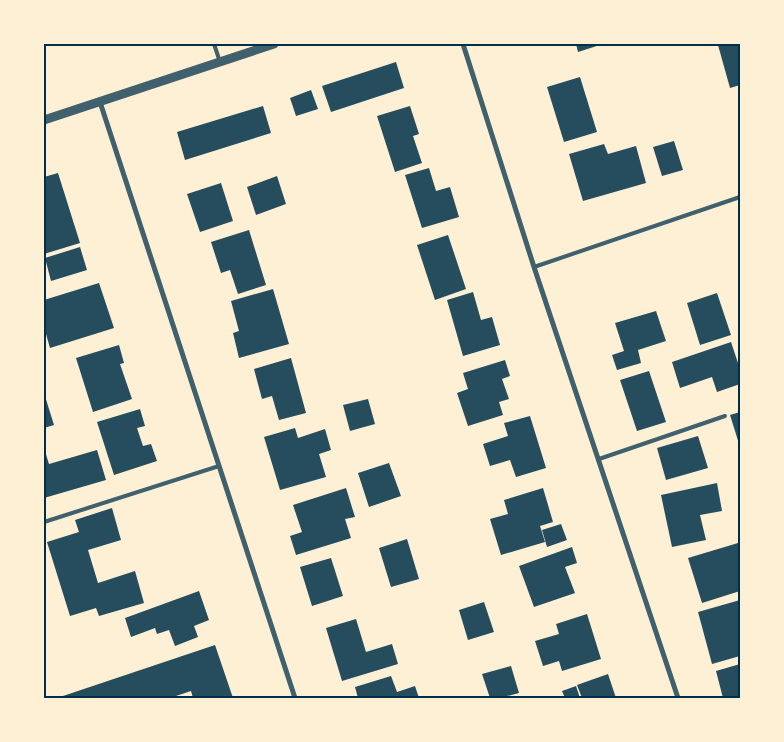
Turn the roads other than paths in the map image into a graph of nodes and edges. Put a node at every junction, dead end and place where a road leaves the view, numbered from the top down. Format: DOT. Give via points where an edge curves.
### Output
graph roads {
  1 [pos="214,44"];
  2 [pos="274,44"];
  3 [pos="463,44"];
  4 [pos="220,62"];
  5 [pos="100,102"];
  6 [pos="44,120"];
  7 [pos="740,197"];
  8 [pos="534,267"];
  9 [pos="725,416"];
  10 [pos="599,459"];
  11 [pos="219,466"];
  12 [pos="44,522"];
  13 [pos="295,698"];
  14 [pos="678,698"];
  1 -- 4 [label="lane"];
  2 -- 4 [label="street"];
  3 -- 8 [label="street"];
  4 -- 5 [label="street"];
  5 -- 6 [label="street"];
  5 -- 11 [label="street"];
  7 -- 8 [label="lane"];
  8 -- 10 [label="street"];
  9 -- 10 [label="lane"];
  10 -- 14 [label="street"];
  11 -- 12 [label="lane"];
  11 -- 13 [label="street"];
}
